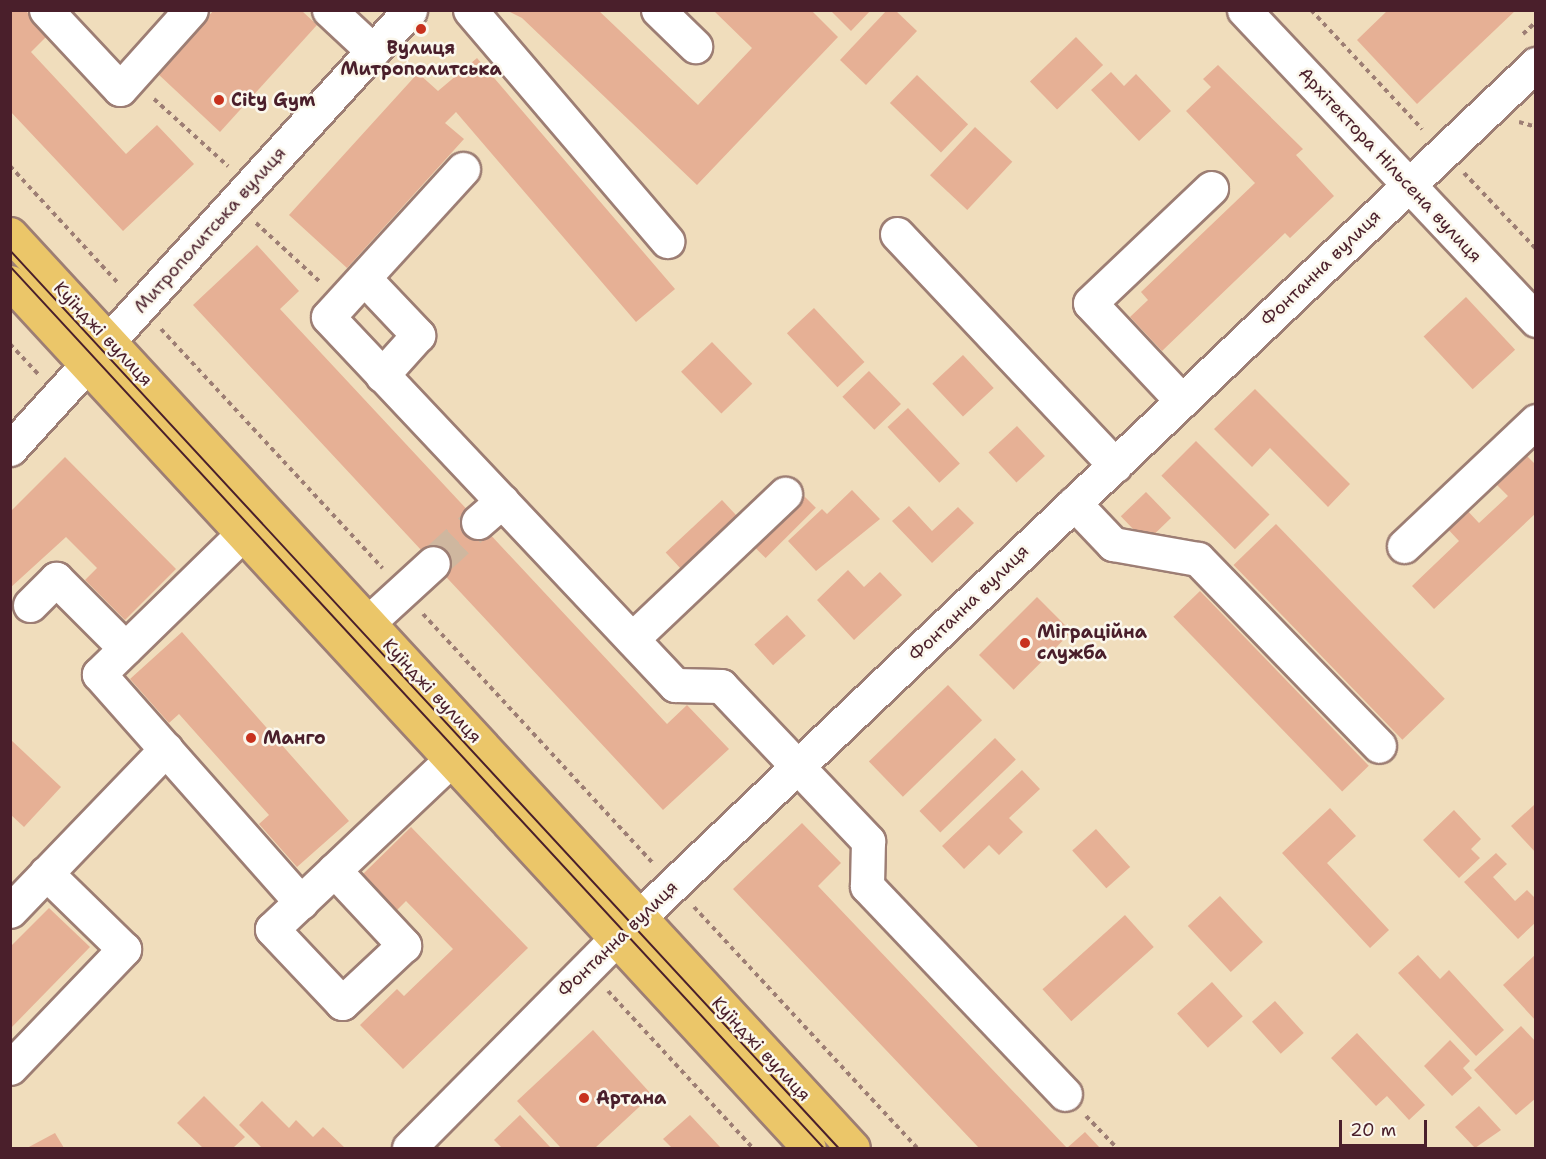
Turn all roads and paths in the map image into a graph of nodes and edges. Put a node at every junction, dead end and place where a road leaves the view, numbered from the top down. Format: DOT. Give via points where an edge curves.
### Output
graph roads {
  1 [pos="46,10"];
  2 [pos="191,10"];
  3 [pos="329,10"];
  4 [pos="410,10"];
  5 [pos="470,10"];
  6 [pos="658,10"];
  7 [pos="1244,10"];
  8 [pos="695,46"];
  9 [pos="373,51"];
  10 [pos="1536,64"];
  11 [pos="130,77"];
  12 [pos="1518,122"];
  13 [pos="1536,127"];
  14 [pos="10,166"];
  15 [pos="231,169"];
  16 [pos="463,169"];
  17 [pos="1409,185"];
  18 [pos="1211,188"];
  19 [pos="254,221"];
  20 [pos="10,234"];
  21 [pos="897,234"];
  22 [pos="667,241"];
  23 [pos="364,278"];
  24 [pos="10,282"];
  25 [pos="123,288"];
  26 [pos="342,302"];
  27 [pos="1536,320"];
  28 [pos="109,341"];
  29 [pos="10,344"];
  30 [pos="86,365"];
  31 [pos="382,375"];
  32 [pos="41,377"];
  33 [pos="1182,401"];
  34 [pos="1536,421"];
  35 [pos="10,449"];
  36 [pos="1115,465"];
  37 [pos="785,494"];
  38 [pos="1074,503"];
  39 [pos="266,511"];
  40 [pos="243,534"];
  41 [pos="1404,546"];
  42 [pos="434,563"];
  43 [pos="30,605"];
  44 [pos="369,622"];
  45 [pos="632,639"];
  46 [pos="344,644"];
  47 [pos="125,648"];
  48 [pos="474,737"];
  49 [pos="1379,746"];
  50 [pos="166,749"];
  51 [pos="450,760"];
  52 [pos="798,766"];
  53 [pos="334,870"];
  54 [pos="46,873"];
  55 [pos="301,902"];
  56 [pos="693,905"];
  57 [pos="10,911"];
  58 [pos="640,917"];
  59 [pos="616,939"];
  60 [pos="606,989"];
  61 [pos="10,1068"];
  62 [pos="1065,1094"];
  63 [pos="409,1149"];
  64 [pos="753,1149"];
  65 [pos="809,1149"];
  66 [pos="853,1149"];
  67 [pos="917,1149"];
  68 [pos="1117,1149"];
  1 -- 11 [label="street" via="120,89"];
  2 -- 11 [label="street"];
  3 -- 9 [label="street"];
  4 -- 9 [label="street, Митрополитська вулиця"];
  5 -- 22 [label="street"];
  6 -- 8 [label="street"];
  7 -- 17 [label="street, Архітектора Нільсена вулиця"];
  9 -- 28 [label="street, Митрополитська вулиця"];
  10 -- 17 [label="street, Фонтанна вулиця"];
  11 -- 15 [label="path"];
  12 -- 13 [label="path"];
  14 -- 25 [label="path"];
  16 -- 23 [label="street"];
  17 -- 27 [label="street, Архітектора Нільсена вулиця"];
  17 -- 33 [label="street, Фонтанна вулиця"];
  18 -- 33 [label="street" via="1090,303"];
  19 -- 26 [label="path"];
  20 -- 28 [label="main road, Куїнджі вулиця"];
  21 -- 36 [label="street"];
  23 -- 26 [label="street"];
  23 -- 31 [label="street" via="418,335"];
  24 -- 30 [label="main road, Куїнджі вулиця"];
  26 -- 31 [label="street" via="328,317"];
  28 -- 30 [label="street, Митрополитська вулиця"];
  28 -- 39 [label="main road, Куїнджі вулиця"];
  29 -- 32 [label="path"];
  30 -- 35 [label="street, Митрополитська вулиця"];
  30 -- 40 [label="main road, Куїнджі вулиця"];
  31 -- 45 [label="street" via="490,512"];
  33 -- 36 [label="street, Фонтанна вулиця"];
  34 -- 41 [label="street"];
  36 -- 38 [label="street, Фонтанна вулиця"];
  37 -- 45 [label="street"];
  38 -- 49 [label="street" via="1113,544 1198,559"];
  38 -- 52 [label="street, Фонтанна вулиця"];
  39 -- 40 [label="street"];
  39 -- 44 [label="main road, Куїнджі вулиця"];
  40 -- 46 [label="main road, Куїнджі вулиця"];
  40 -- 47 [label="street"];
  42 -- 44 [label="street"];
  43 -- 47 [label="street" via="56,579"];
  44 -- 46 [label="street"];
  44 -- 48 [label="main road, Куїнджі вулиця"];
  45 -- 52 [label="street" via="675,685 721,686"];
  46 -- 51 [label="main road, Куїнджі вулиця"];
  47 -- 50 [label="street" via="99,674"];
  48 -- 51 [label="street"];
  48 -- 58 [label="main road, Куїнджі вулиця"];
  50 -- 54 [label="street"];
  50 -- 55 [label="street"];
  51 -- 53 [label="street"];
  51 -- 59 [label="main road, Куїнджі вулиця"];
  52 -- 58 [label="street, Фонтанна вулиця"];
  52 -- 62 [label="street" via="868,841 867,886"];
  53 -- 55 [label="street"];
  53 -- 55 [label="street" via="404,945 342,1003 272,928"];
  54 -- 57 [label="street"];
  54 -- 61 [label="street" via="124,949"];
  56 -- 67 [label="path"];
  58 -- 59 [label="street, Фонтанна вулиця"];
  58 -- 66 [label="main road, Куїнджі вулиця"];
  59 -- 63 [label="street, Фонтанна вулиця"];
  59 -- 65 [label="main road, Куїнджі вулиця"];
  60 -- 64 [label="path"];
  62 -- 68 [label="path"];
}
